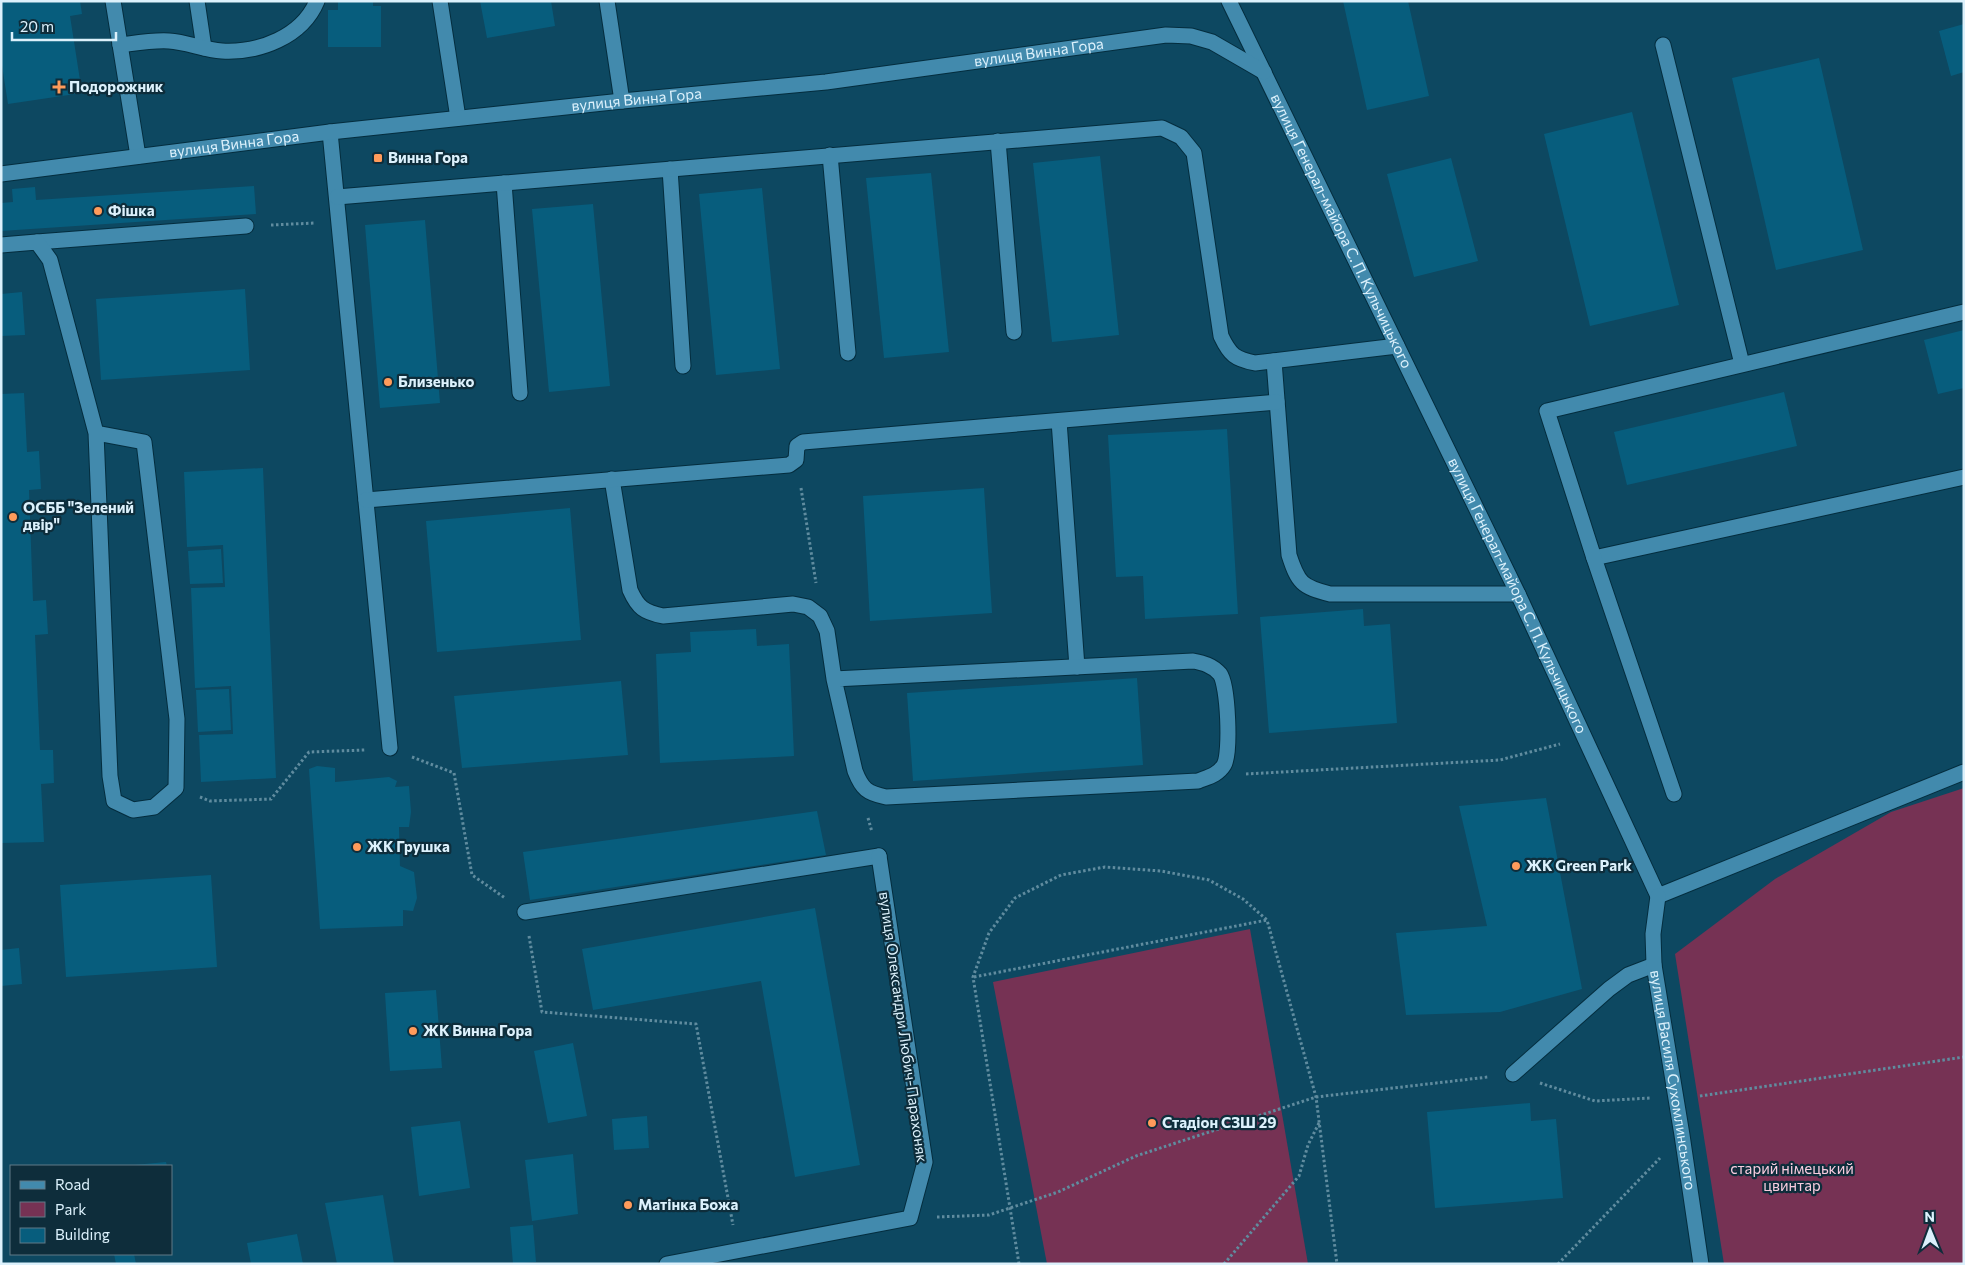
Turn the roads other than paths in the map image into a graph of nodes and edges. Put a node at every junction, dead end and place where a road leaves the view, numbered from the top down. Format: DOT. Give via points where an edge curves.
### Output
graph roads {
  1 [pos="113,1"];
  2 [pos="197,1"];
  3 [pos="317,1"];
  4 [pos="440,1"];
  5 [pos="607,1"];
  6 [pos="1229,1"];
  7 [pos="120,44"];
  8 [pos="1663,44"];
  9 [pos="204,48"];
  10 [pos="1264,72"];
  11 [pos="622,101"];
  12 [pos="458,118"];
  13 [pos="330,132"];
  14 [pos="998,141"];
  15 [pos="138,156"];
  16 [pos="830,156"];
  17 [pos="670,169"];
  18 [pos="1,174"];
  19 [pos="504,183"];
  20 [pos="336,197"];
  21 [pos="246,226"];
  22 [pos="37,242"];
  23 [pos="1,245"];
  24 [pos="1964,312"];
  25 [pos="1014,332"];
  26 [pos="1397,346"];
  27 [pos="848,353"];
  28 [pos="1274,361"];
  29 [pos="1742,364"];
  30 [pos="683,366"];
  31 [pos="520,393"];
  32 [pos="1277,402"];
  33 [pos="1059,421"];
  34 [pos="96,433"];
  35 [pos="1964,477"];
  36 [pos="612,479"];
  37 [pos="366,500"];
  38 [pos="1594,558"];
  39 [pos="1518,594"];
  40 [pos="1077,667"];
  41 [pos="834,679"];
  42 [pos="390,748"];
  43 [pos="1964,772"];
  44 [pos="1674,794"];
  45 [pos="1658,896"];
  46 [pos="525,912"];
  47 [pos="1654,965"];
  48 [pos="1512,1074"];
  49 [pos="667,1264"];
  50 [pos="1701,1264"];
  1 -- 7 [label="street"];
  2 -- 9 [label="street"];
  3 -- 9 [label="street" via="299,28 281,39 237,50"];
  4 -- 12 [label="street"];
  5 -- 11 [label="street"];
  6 -- 10 [label="street, вулиця Генерал-майора С. П. Кульчицького"];
  7 -- 9 [label="street" via="169,41"];
  7 -- 15 [label="street"];
  8 -- 29 [label="street"];
  10 -- 11 [label="street, вулиця Винна Гора" via="1212,42 1191,36 1166,35 826,82"];
  10 -- 26 [label="street, вулиця Генерал-майора С. П. Кульчицького"];
  11 -- 12 [label="street, вулиця Винна Гора"];
  12 -- 13 [label="street, вулиця Винна Гора"];
  13 -- 15 [label="street, вулиця Винна Гора"];
  13 -- 20 [label="street"];
  14 -- 16 [label="street"];
  14 -- 25 [label="street"];
  14 -- 28 [label="street" via="1152,128 1162,128 1181,137 1194,153 1221,336 1227,350 1240,360 1256,363"];
  15 -- 18 [label="street, вулиця Винна Гора"];
  16 -- 17 [label="street"];
  16 -- 27 [label="street"];
  17 -- 19 [label="street"];
  17 -- 30 [label="street"];
  19 -- 20 [label="street"];
  19 -- 31 [label="street"];
  20 -- 37 [label="street"];
  21 -- 22 [label="street"];
  22 -- 23 [label="street"];
  22 -- 34 [label="street" via="50,260"];
  24 -- 29 [label="street"];
  26 -- 28 [label="street"];
  26 -- 39 [label="street, вулиця Генерал-майора С. П. Кульчицького"];
  28 -- 32 [label="street"];
  29 -- 38 [label="street" via="1547,411"];
  32 -- 33 [label="street"];
  32 -- 39 [label="street" via="1288,555 1295,575 1310,589 1330,594"];
  33 -- 36 [label="street" via="803,442 797,446 796,460 789,465"];
  33 -- 40 [label="street"];
  34 -- 34 [label="street" via="110,776 114,801 133,810 154,807 176,788 178,719 144,442"];
  35 -- 38 [label="street"];
  36 -- 37 [label="street"];
  36 -- 41 [label="street" via="630,590 636,604 648,613 663,616 793,604 808,607 820,616 827,631"];
  37 -- 42 [label="street"];
  38 -- 44 [label="street"];
  39 -- 45 [label="street, вулиця Генерал-майора С. П. Кульчицького"];
  40 -- 41 [label="street"];
  40 -- 41 [label="street" via="1193,661 1208,664 1220,675 1225,690 1228,748 1224,764 1213,776 1198,781 886,796 872,794 860,785 855,771"];
  43 -- 45 [label="street"];
  45 -- 47 [label="street, вулиця Василя Сухомлинського" via="1653,934"];
  46 -- 49 [label="street, вулиця Олександри Любич-Парахоняк" via="879,856 925,1162 910,1218"];
  47 -- 48 [label="street" via="1628,975 1609,989"];
  47 -- 50 [label="street, вулиця Василя Сухомлинського"];
}
